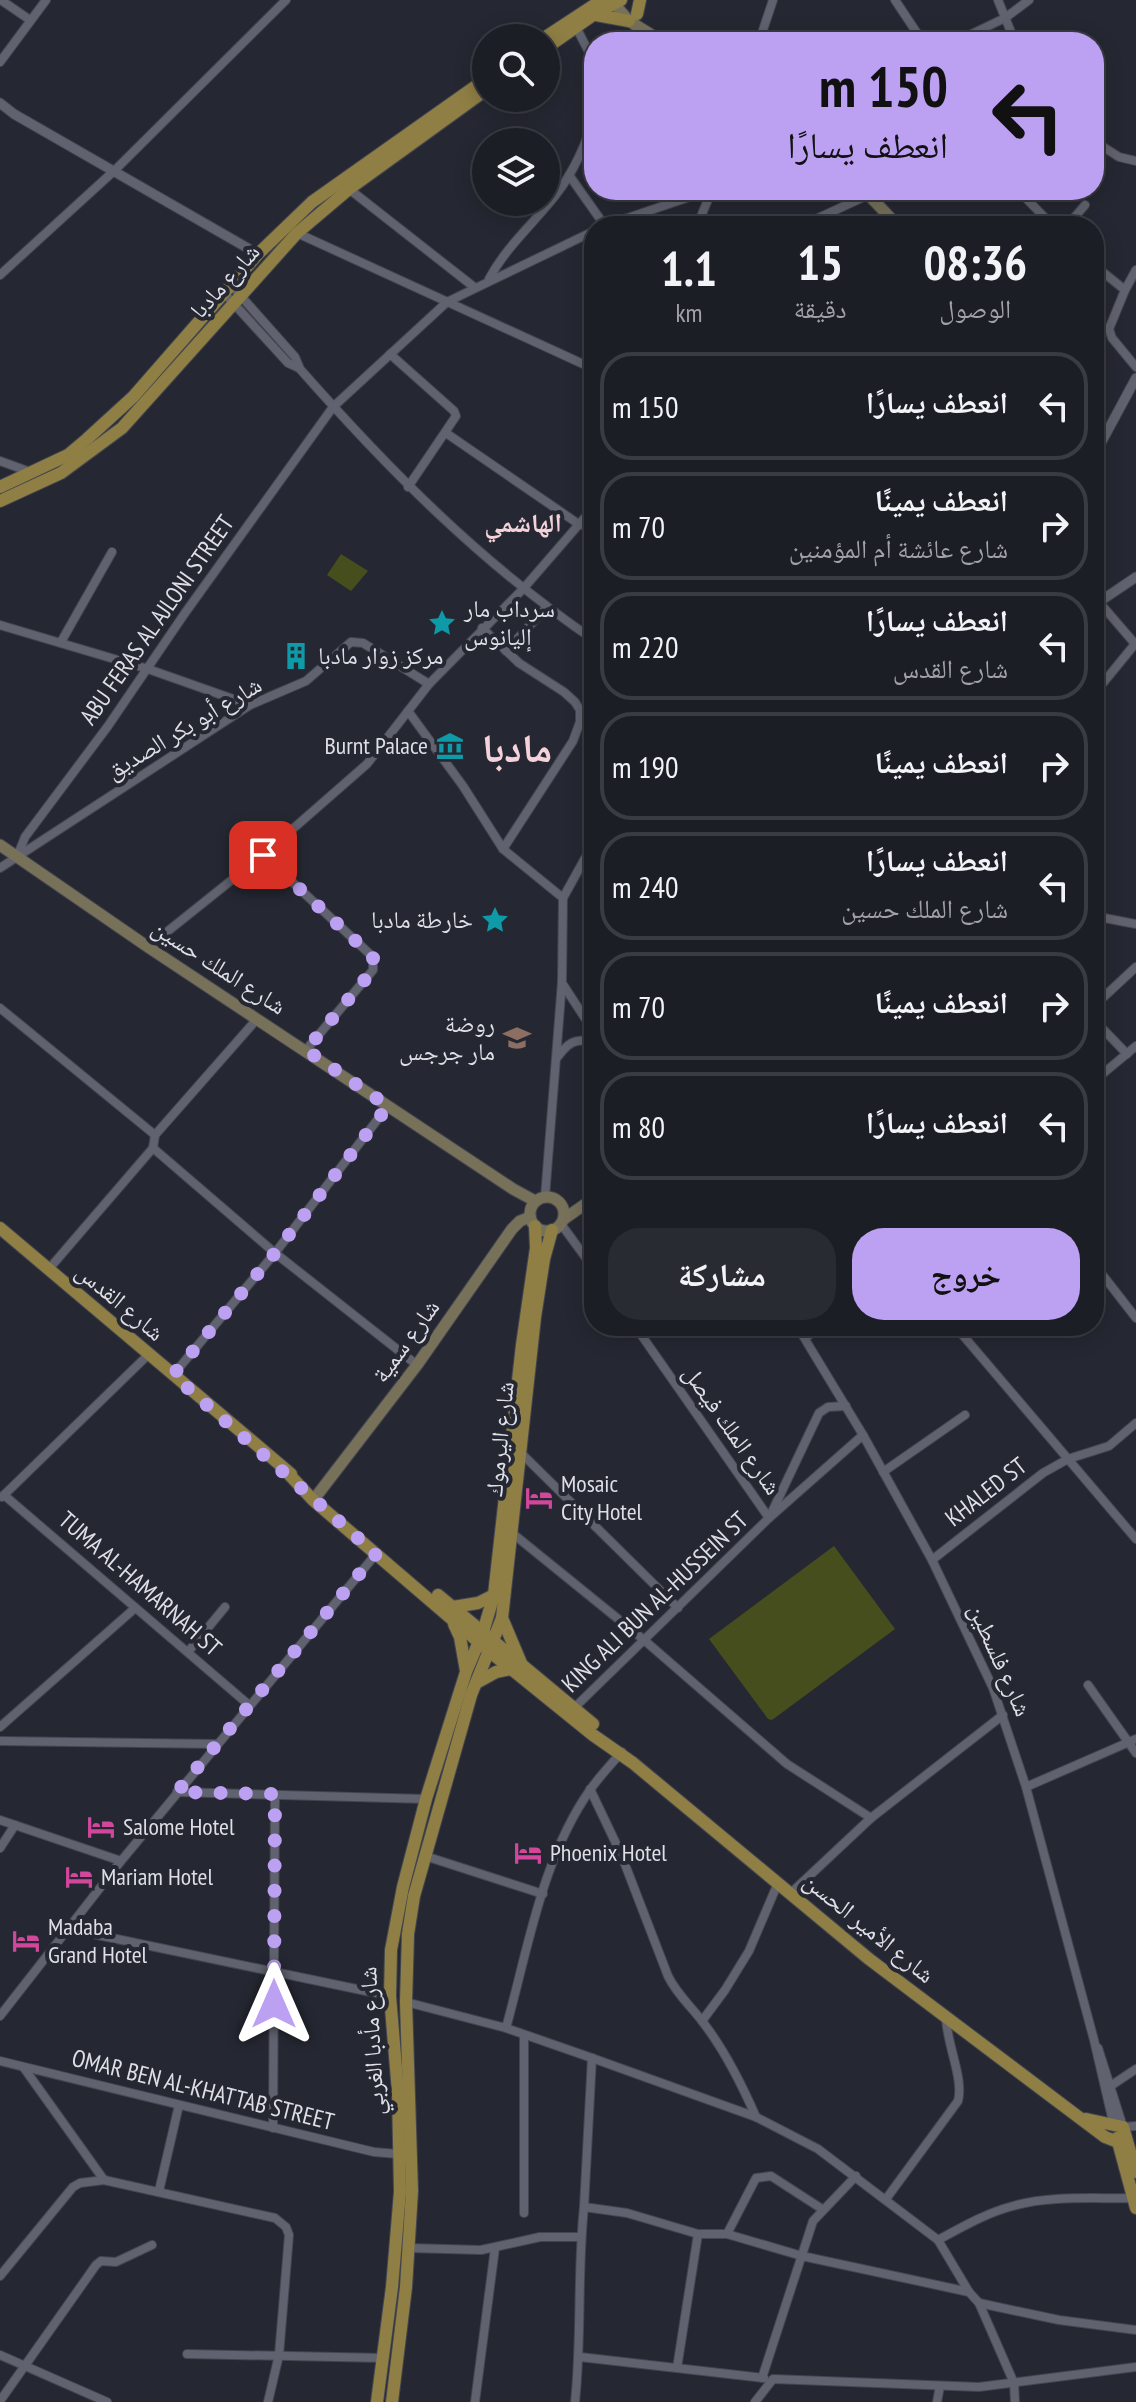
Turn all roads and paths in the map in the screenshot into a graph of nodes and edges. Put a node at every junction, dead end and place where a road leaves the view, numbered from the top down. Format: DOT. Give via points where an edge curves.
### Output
graph roads {
  1 [pos="1,0"];
  2 [pos="46,0"];
  3 [pos="286,0"];
  4 [pos="582,0"];
  5 [pos="640,0"];
  6 [pos="773,0"];
  7 [pos="895,0"];
  8 [pos="998,0"];
  9 [pos="1029,0"];
  10 [pos="615,1"];
  11 [pos="593,15"];
  12 [pos="633,18"];
  13 [pos="1005,18"];
  14 [pos="30,20"];
  15 [pos="576,21"];
  16 [pos="560,30"];
  17 [pos="650,32"];
  18 [pos="762,32"];
  19 [pos="916,32"];
  20 [pos="976,32"];
  21 [pos="1011,32"];
  22 [pos="560,35"];
  23 [pos="584,39"];
  24 [pos="0,62"];
  25 [pos="472,89"];
  26 [pos="472,100"];
  27 [pos="0,103"];
  28 [pos="0,112"];
  29 [pos="14,114"];
  30 [pos="584,143"];
  31 [pos="1104,147"];
  32 [pos="1136,161"];
  33 [pos="115,170"];
  34 [pos="569,175"];
  35 [pos="349,189"];
  36 [pos="584,197"];
  37 [pos="681,200"];
  38 [pos="849,200"];
  39 [pos="874,200"];
  40 [pos="1028,200"];
  41 [pos="1085,205"];
  42 [pos="634,216"];
  43 [pos="820,216"];
  44 [pos="889,216"];
  45 [pos="1043,216"];
  46 [pos="1076,216"];
  47 [pos="297,233"];
  48 [pos="584,236"];
  49 [pos="258,254"];
  50 [pos="1136,270"];
  51 [pos="1104,273"];
  52 [pos="0,275"];
  53 [pos="489,279"];
  54 [pos="474,287"];
  55 [pos="227,289"];
  56 [pos="1125,290"];
  57 [pos="237,299"];
  58 [pos="447,302"];
  59 [pos="1104,327"];
  60 [pos="1109,329"];
  61 [pos="390,354"];
  62 [pos="584,364"];
  63 [pos="1136,367"];
  64 [pos="1136,378"];
  65 [pos="333,407"];
  66 [pos="446,433"];
  67 [pos="1104,437"];
  68 [pos="0,461"];
  69 [pos="34,473"];
  70 [pos="0,487"];
  71 [pos="408,487"];
  72 [pos="0,501"];
  73 [pos="584,520"];
  74 [pos="580,525"];
  75 [pos="112,552"];
  76 [pos="1136,577"];
  77 [pos="523,589"];
  78 [pos="1104,595"];
  79 [pos="547,607"];
  80 [pos="1104,609"];
  81 [pos="0,625"];
  82 [pos="482,628"];
  83 [pos="584,633"];
  84 [pos="61,642"];
  85 [pos="1135,644"];
  86 [pos="506,651"];
  87 [pos="148,669"];
  88 [pos="1104,682"];
  89 [pos="429,684"];
  90 [pos="250,705"];
  91 [pos="408,711"];
  92 [pos="0,845"];
  93 [pos="503,849"];
  94 [pos="263,855"];
  95 [pos="17,857"];
  96 [pos="584,860"];
  97 [pos="0,868"];
  98 [pos="563,898"];
  99 [pos="1104,918"];
  100 [pos="1136,924"];
  101 [pos="148,947"];
  102 [pos="1136,967"];
  103 [pos="562,982"];
  104 [pos="1104,997"];
  105 [pos="0,1008"];
  106 [pos="584,1016"];
  107 [pos="257,1019"];
  108 [pos="1104,1030"];
  109 [pos="584,1040"];
  110 [pos="1136,1046"];
  111 [pos="306,1050"];
  112 [pos="1127,1054"];
  113 [pos="556,1060"];
  114 [pos="1104,1073"];
  115 [pos="388,1106"];
  116 [pos="155,1135"];
  117 [pos="153,1148"];
  118 [pos="540,1199"];
  119 [pos="584,1205"];
  120 [pos="533,1222"];
  121 [pos="559,1224"];
  122 [pos="0,1228"];
  123 [pos="275,1253"];
  124 [pos="584,1256"];
  125 [pos="48,1270"];
  126 [pos="1104,1277"];
  127 [pos="1136,1318"];
  128 [pos="642,1336"];
  129 [pos="808,1336"];
  130 [pos="963,1336"];
  131 [pos="805,1338"];
  132 [pos="148,1355"];
  133 [pos="417,1365"];
  134 [pos="173,1375"];
  135 [pos="846,1406"];
  136 [pos="965,1415"];
  137 [pos="1136,1423"];
  138 [pos="863,1435"];
  139 [pos="520,1452"];
  140 [pos="1068,1459"];
  141 [pos="883,1472"];
  142 [pos="0,1483"];
  143 [pos="5,1495"];
  144 [pos="316,1497"];
  145 [pos="769,1518"];
  146 [pos="512,1533"];
  147 [pos="1136,1539"];
  148 [pos="376,1554"];
  149 [pos="932,1560"];
  150 [pos="394,1563"];
  151 [pos="494,1595"];
  152 [pos="225,1607"];
  153 [pos="678,1608"];
  154 [pos="134,1609"];
  155 [pos="452,1612"];
  156 [pos="502,1618"];
  157 [pos="644,1640"];
  158 [pos="486,1642"];
  159 [pos="188,1652"];
  160 [pos="516,1667"];
  161 [pos="466,1672"];
  162 [pos="476,1683"];
  163 [pos="1088,1685"];
  164 [pos="249,1705"];
  165 [pos="571,1711"];
  166 [pos="1003,1715"];
  167 [pos="0,1727"];
  168 [pos="0,1741"];
  169 [pos="1132,1741"];
  170 [pos="216,1744"];
  171 [pos="621,1752"];
  172 [pos="1136,1753"];
  173 [pos="1026,1787"];
  174 [pos="590,1789"];
  175 [pos="177,1792"];
  176 [pos="275,1794"];
  177 [pos="426,1799"];
  178 [pos="871,1818"];
  179 [pos="0,1820"];
  180 [pos="15,1825"];
  181 [pos="0,1848"];
  182 [pos="425,1856"];
  183 [pos="121,1861"];
  184 [pos="778,1883"];
  185 [pos="791,1893"];
  186 [pos="543,1894"];
  187 [pos="69,1929"];
  188 [pos="274,1973"];
  189 [pos="390,1996"];
  190 [pos="406,2002"];
  191 [pos="0,2016"];
  192 [pos="946,2018"];
  193 [pos="702,2021"];
  194 [pos="506,2028"];
  195 [pos="524,2035"];
  196 [pos="1094,2040"];
  197 [pos="592,2058"];
  198 [pos="0,2061"];
  199 [pos="24,2067"];
  200 [pos="1136,2069"];
  201 [pos="1112,2085"];
  202 [pos="179,2105"];
  203 [pos="756,2117"];
  204 [pos="1085,2119"];
  205 [pos="1127,2127"];
  206 [pos="273,2128"];
  207 [pos="1122,2142"];
  208 [pos="398,2154"];
  209 [pos="1136,2172"];
  210 [pos="856,2176"];
  211 [pos="104,2180"];
  212 [pos="159,2191"];
  213 [pos="886,2199"];
  214 [pos="1134,2203"];
  215 [pos="584,2207"];
  216 [pos="822,2209"];
  217 [pos="524,2213"];
  218 [pos="698,2234"];
  219 [pos="727,2234"];
  220 [pos="581,2237"];
  221 [pos="938,2240"];
  222 [pos="152,2245"];
  223 [pos="409,2248"];
  224 [pos="495,2248"];
  225 [pos="802,2256"];
  226 [pos="0,2276"];
  227 [pos="969,2292"];
  228 [pos="979,2303"];
  229 [pos="1136,2330"];
  230 [pos="187,2354"];
  231 [pos="0,2355"];
  232 [pos="279,2355"];
  233 [pos="580,2357"];
  234 [pos="383,2358"];
  235 [pos="23,2366"];
  236 [pos="1136,2367"];
  237 [pos="677,2368"];
  238 [pos="762,2378"];
  239 [pos="773,2379"];
  240 [pos="1014,2383"];
  241 [pos="940,2386"];
  242 [pos="0,2401"];
  243 [pos="107,2402"];
  244 [pos="268,2402"];
  245 [pos="377,2402"];
  246 [pos="392,2402"];
  247 [pos="475,2402"];
  248 [pos="575,2402"];
  249 [pos="755,2402"];
  250 [pos="937,2402"];
  251 [pos="1015,2402"];
  1 -- 14 [label="street"];
  2 -- 14 [label="street"];
  3 -- 33 [label="street"];
  4 -- 15 [label="main road"];
  5 -- 12 [label="main road"];
  6 -- 18 [label="street"];
  7 -- 19 [label="street"];
  8 -- 13 [label="street"];
  9 -- 13 [label="street"];
  10 -- 11 [label="main road"];
  10 -- 12 [label="main road"];
  10 -- 15 [label="main road"];
  11 -- 12 [label="main road"];
  11 -- 15 [label="main road"];
  12 -- 17 [label="main road"];
  13 -- 20 [label="street"];
  13 -- 21 [label="street"];
  14 -- 24 [label="street"];
  15 -- 16 [label="main road"];
  15 -- 22 [label="main road"];
  15 -- 23 [label="street"];
  25 -- 49 [label="main road, شارع مادبا" via="312,202"];
  26 -- 35 [label="main road, شارع مادبا"];
  27 -- 29 [label="street"];
  28 -- 29 [label="street"];
  29 -- 33 [label="street"];
  30 -- 34 [label="street"];
  31 -- 32 [label="street"];
  33 -- 49 [label="street"];
  33 -- 52 [label="street"];
  34 -- 36 [label="street"];
  34 -- 53 [label="street"];
  35 -- 47 [label="main road, شارع مادبا"];
  35 -- 54 [label="street"];
  37 -- 42 [label="street"];
  38 -- 43 [label="street"];
  39 -- 44 [label="main road"];
  40 -- 45 [label="street"];
  41 -- 46 [label="street"];
  47 -- 57 [label="main road, شارع مادبا"];
  47 -- 58 [label="street"];
  48 -- 53 [label="street, ABU FERAS AL AJLONI STREET"];
  49 -- 55 [label="main road, شارع مادبا"];
  50 -- 56 [label="street"];
  51 -- 56 [label="street"];
  53 -- 54 [label="street, ABU FERAS AL AJLONI STREET"];
  54 -- 58 [label="street, ABU FERAS AL AJLONI STREET"];
  55 -- 57 [label="street"];
  55 -- 69 [label="main road, شارع مادبا" via="133,397 68,455"];
  56 -- 60 [label="street"];
  57 -- 65 [label="street" via="288,363 300,369"];
  57 -- 72 [label="main road, شارع مادبا" via="122,428 61,473"];
  58 -- 61 [label="street, ABU FERAS AL AJLONI STREET"];
  58 -- 62 [label="street"];
  59 -- 60 [label="street"];
  60 -- 63 [label="street"];
  61 -- 65 [label="street, ABU FERAS AL AJLONI STREET"];
  61 -- 66 [label="street" via="455,413"];
  64 -- 67 [label="street"];
  65 -- 71 [label="street"];
  65 -- 87 [label="street, ABU FERAS AL AJLONI STREET"];
  66 -- 71 [label="street"];
  66 -- 74 [label="street"];
  68 -- 69 [label="street"];
  69 -- 70 [label="main road, شارع مادبا"];
  71 -- 77 [label="street"];
  73 -- 74 [label="street"];
  74 -- 77 [label="street"];
  75 -- 84 [label="street"];
  76 -- 78 [label="street"];
  77 -- 79 [label="street"];
  77 -- 82 [label="street"];
  79 -- 83 [label="street"];
  79 -- 86 [label="street"];
  80 -- 85 [label="street"];
  81 -- 84 [label="street"];
  82 -- 86 [label="street"];
  82 -- 89 [label="street"];
  84 -- 87 [label="street"];
  85 -- 88 [label="street"];
  86 -- 93 [label="street" via="570,696 580,710 580,722"];
  87 -- 90 [label="street"];
  87 -- 95 [label="street, ABU FERAS AL AJLONI STREET" via="25,837"];
  89 -- 90 [label="street, شارع أبو بكر الصديق" via="357,641 306,681"];
  89 -- 91 [label="street"];
  90 -- 95 [label="street, شارع أبو بكر الصديق"];
  91 -- 93 [label="street"];
  91 -- 94 [label="street" via="367,764"];
  92 -- 95 [label="main road, شارع الملك حسين"];
  93 -- 98 [label="street"];
  94 -- 101 [label="street"];
  94 -- 111 [label="street" via="375,963"];
  95 -- 97 [label="street, شارع أبو بكر الصديق"];
  95 -- 101 [label="main road, شارع الملك حسين"];
  96 -- 98 [label="street"];
  98 -- 103 [label="street"];
  99 -- 100 [label="street"];
  101 -- 107 [label="main road, شارع الملك حسين"];
  102 -- 104 [label="street"];
  103 -- 106 [label="street"];
  103 -- 113 [label="street"];
  105 -- 116 [label="street"];
  107 -- 111 [label="main road, شارع الملك حسين"];
  107 -- 116 [label="street"];
  108 -- 112 [label="street"];
  109 -- 113 [label="street" via="571,1042"];
  110 -- 112 [label="street"];
  111 -- 115 [label="main road, شارع الملك حسين"];
  112 -- 114 [label="street"];
  113 -- 118 [label="street"];
  115 -- 118 [label="main road, شارع الملك حسين"];
  115 -- 123 [label="street"];
  116 -- 117 [label="street"];
  117 -- 123 [label="street"];
  117 -- 125 [label="street"];
  118 -- 120 [label="main road" via="531,1208"];
  118 -- 121 [label="main road" via="560,1203"];
  119 -- 121 [label="main road"];
  120 -- 121 [label="main road" via="543,1230"];
  120 -- 133 [label="main road, شارع سمية" via="520,1221 512,1229"];
  120 -- 151 [label="main road, شارع اليرموك" via="536,1248"];
  121 -- 124 [label="street"];
  121 -- 139 [label="main road, شارع اليرموك" via="544,1259"];
  122 -- 125 [label="main road, شارع القدس"];
  123 -- 133 [label="street"];
  123 -- 134 [label="street"];
  125 -- 132 [label="main road, شارع القدس"];
  126 -- 127 [label="street"];
  128 -- 145 [label="street, شارع الملك فيصل"];
  129 -- 131 [label="street"];
  130 -- 140 [label="street"];
  131 -- 135 [label="street, شارع فلسطين"];
  132 -- 134 [label="main road, شارع القدس"];
  132 -- 143 [label="street"];
  133 -- 144 [label="main road, شارع سمية"];
  134 -- 144 [label="main road, شارع القدس"];
  135 -- 138 [label="street, شارع فلسطين"];
  135 -- 145 [label="street" via="819,1413"];
  136 -- 141 [label="street"];
  137 -- 140 [label="street, KHALED ST" via="1109,1446"];
  138 -- 141 [label="street, شارع فلسطين"];
  138 -- 145 [label="street, KING ALI BUN AL-HUSSEIN ST"];
  139 -- 146 [label="main road, شارع اليرموك"];
  139 -- 153 [label="street"];
  140 -- 147 [label="street"];
  140 -- 149 [label="street, KHALED ST"];
  141 -- 149 [label="street, شارع فلسطين"];
  142 -- 143 [label="street, TUMA AL-HAMARNAH ST"];
  143 -- 154 [label="street, TUMA AL-HAMARNAH ST"];
  144 -- 148 [label="main road, شارع القدس"];
  144 -- 150 [label="main road, شارع القدس"];
  145 -- 153 [label="street, KING ALI BUN AL-HUSSEIN ST"];
  146 -- 156 [label="main road, شارع اليرموك"];
  146 -- 157 [label="street"];
  148 -- 150 [label="main road, شارع القدس"];
  148 -- 164 [label="street"];
  149 -- 166 [label="street, شارع فلسطين"];
  150 -- 155 [label="main road, شارع القدس"];
  151 -- 155 [label="main road"];
  151 -- 158 [label="main road, شارع اليرموك"];
  152 -- 159 [label="street"];
  153 -- 157 [label="street, KING ALI BUN AL-HUSSEIN ST"];
  154 -- 159 [label="street, TUMA AL-HAMARNAH ST"];
  154 -- 167 [label="street"];
  155 -- 158 [label="main road, شارع القدس"];
  155 -- 161 [label="main road"];
  156 -- 158 [label="main road, شارع اليرموك"];
  156 -- 160 [label="main road"];
  157 -- 165 [label="street, KING ALI BUN AL-HUSSEIN ST"];
  157 -- 178 [label="street" via="787,1764"];
  158 -- 160 [label="main road, شارع الأمير الحسن"];
  158 -- 161 [label="main road, شارع مأدبا الغربي"];
  158 -- 162 [label="main road, شارع مأدبا الغربي"];
  159 -- 164 [label="street, TUMA AL-HAMARNAH ST"];
  160 -- 162 [label="main road"];
  160 -- 165 [label="main road, شارع الأمير الحسن"];
  161 -- 177 [label="main road, شارع مأدبا الغربي"];
  162 -- 182 [label="main road, شارع مأدبا الغربي"];
  163 -- 169 [label="street"];
  164 -- 170 [label="street"];
  165 -- 171 [label="main road, شارع الأمير الحسن"];
  166 -- 173 [label="street, شارع فلسطين"];
  166 -- 178 [label="street"];
  168 -- 170 [label="street"];
  169 -- 172 [label="street"];
  169 -- 173 [label="street"];
  170 -- 175 [label="street"];
  171 -- 174 [label="street"];
  171 -- 184 [label="main road, شارع الأمير الحسن"];
  173 -- 196 [label="street, شارع فلسطين"];
  174 -- 186 [label="street"];
  174 -- 193 [label="street" via="676,1993"];
  175 -- 176 [label="street"];
  175 -- 183 [label="street"];
  176 -- 177 [label="street"];
  176 -- 188 [label="street"];
  177 -- 189 [label="main road, شارع مأدبا الغربي" via="391,1950"];
  178 -- 185 [label="street"];
  179 -- 180 [label="street"];
  180 -- 181 [label="street"];
  180 -- 183 [label="street"];
  182 -- 186 [label="street"];
  182 -- 190 [label="main road, شارع مأدبا الغربي" via="408,1934"];
  183 -- 187 [label="street"];
  184 -- 185 [label="main road, شارع الأمير الحسن"];
  184 -- 193 [label="street" via="749,1951"];
  185 -- 192 [label="main road, شارع الأمير الحسن"];
  186 -- 194 [label="street"];
  187 -- 188 [label="street"];
  187 -- 191 [label="street"];
  188 -- 189 [label="street"];
  188 -- 206 [label="street"];
  189 -- 208 [label="main road, شارع مأدبا الغربي"];
  190 -- 194 [label="street"];
  190 -- 223 [label="main road, شارع مأدبا الغربي"];
  192 -- 204 [label="main road, شارع الأمير الحسن"];
  192 -- 213 [label="street" via="961,2089 958,2101"];
  193 -- 203 [label="street" via="724,2051"];
  194 -- 195 [label="street"];
  195 -- 197 [label="street"];
  195 -- 217 [label="street"];
  196 -- 201 [label="street, شارع فلسطين"];
  196 -- 205 [label="street, شارع فلسطين"];
  197 -- 203 [label="street"];
  197 -- 215 [label="street"];
  198 -- 199 [label="street, OMAR BEN AL-KHATTAB STREET"];
  199 -- 202 [label="street, OMAR BEN AL-KHATTAB STREET"];
  199 -- 211 [label="street"];
  200 -- 201 [label="street"];
  201 -- 205 [label="street, شارع فلسطين"];
  202 -- 206 [label="street, OMAR BEN AL-KHATTAB STREET"];
  202 -- 212 [label="street"];
  203 -- 210 [label="street"];
  204 -- 205 [label="main road, شارع الأمير الحسن"];
  204 -- 207 [label="main road, شارع الأمير الحسن" via="1105,2137"];
  205 -- 207 [label="main road"];
  206 -- 208 [label="street, OMAR BEN AL-KHATTAB STREET"];
  207 -- 209 [label="main road"];
  207 -- 214 [label="main road"];
  208 -- 234 [label="main road, شارع مأدبا الغربي" via="398,2237"];
  210 -- 213 [label="street"];
  210 -- 216 [label="street"];
  211 -- 212 [label="street"];
  211 -- 226 [label="street" via="73,2187"];
  212 -- 232 [label="street" via="275,2218 286,2227"];
  213 -- 221 [label="street"];
  214 -- 221 [label="street" via="1014,2205"];
  215 -- 218 [label="street" via="627,2213"];
  215 -- 220 [label="street"];
  216 -- 219 [label="street" via="761,2175"];
  216 -- 225 [label="street"];
  218 -- 219 [label="street"];
  218 -- 237 [label="street"];
  219 -- 225 [label="street"];
  220 -- 224 [label="street" via="540,2237"];
  220 -- 233 [label="street"];
  221 -- 227 [label="street"];
  222 -- 235 [label="street" via="116,2262 98,2262"];
  223 -- 224 [label="street"];
  223 -- 246 [label="main road, شارع مأدبا الغربي"];
  224 -- 247 [label="street"];
  225 -- 227 [label="street"];
  225 -- 238 [label="street"];
  227 -- 228 [label="street"];
  228 -- 229 [label="street"];
  228 -- 240 [label="street"];
  230 -- 232 [label="street"];
  231 -- 235 [label="street"];
  232 -- 234 [label="street"];
  232 -- 244 [label="street"];
  233 -- 237 [label="street"];
  233 -- 248 [label="street"];
  234 -- 245 [label="main road, شارع مأدبا الغربي"];
  235 -- 242 [label="street"];
  235 -- 243 [label="street"];
  236 -- 240 [label="street"];
  237 -- 238 [label="street"];
  238 -- 239 [label="street"];
  239 -- 241 [label="street"];
  239 -- 249 [label="street"];
  240 -- 241 [label="street"];
  240 -- 251 [label="street"];
  241 -- 250 [label="street"];
}
